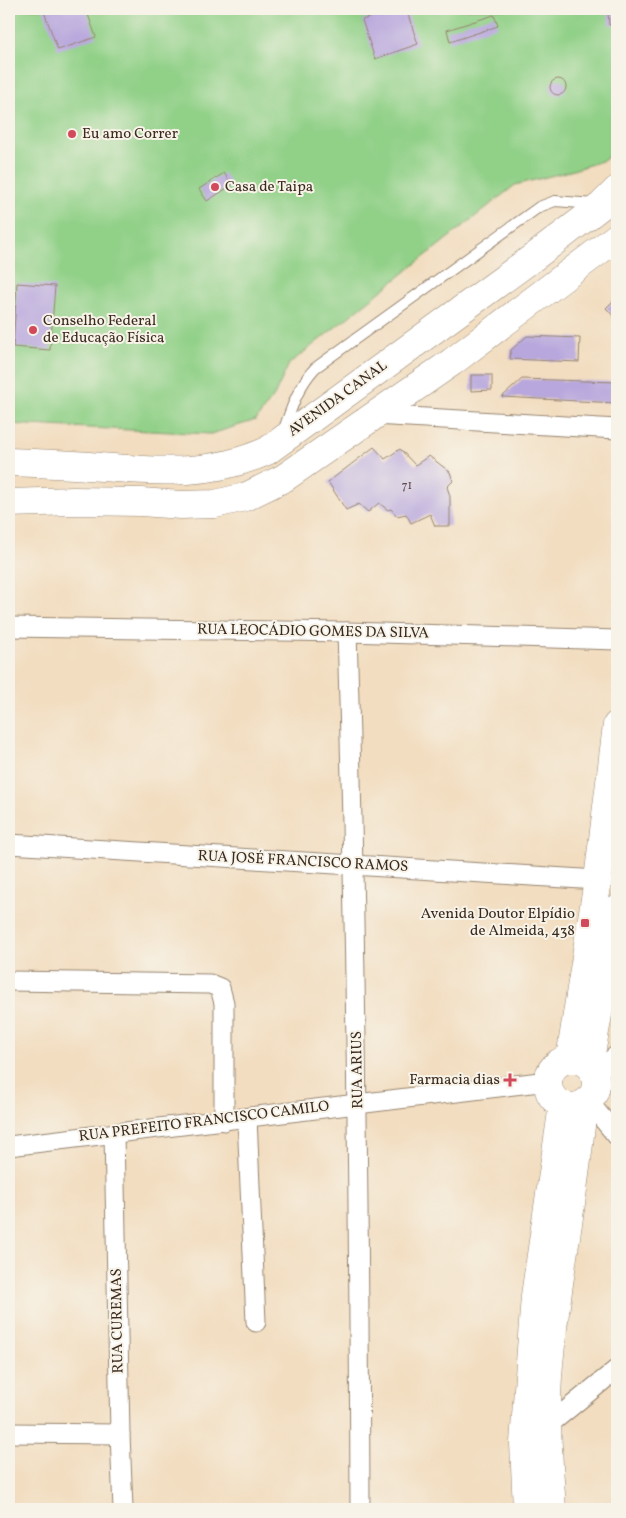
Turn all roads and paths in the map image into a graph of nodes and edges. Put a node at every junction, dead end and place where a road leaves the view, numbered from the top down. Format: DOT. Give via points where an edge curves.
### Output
graph roads {
  1 [pos="610,197"];
  2 [pos="616,238"];
  3 [pos="374,415"];
  4 [pos="617,429"];
  5 [pos="280,440"];
  6 [pos="9,462"];
  7 [pos="9,503"];
  8 [pos="9,627"];
  9 [pos="347,632"];
  10 [pos="617,640"];
  11 [pos="617,725"];
  12 [pos="9,844"];
  13 [pos="354,866"];
  14 [pos="598,880"];
  15 [pos="617,909"];
  16 [pos="9,981"];
  17 [pos="617,1055"];
  18 [pos="584,1066"];
  19 [pos="548,1081"];
  20 [pos="358,1104"];
  21 [pos="578,1104"];
  22 [pos="248,1118"];
  23 [pos="224,1121"];
  24 [pos="114,1133"];
  25 [pos="617,1136"];
  26 [pos="9,1146"];
  27 [pos="256,1322"];
  28 [pos="617,1369"];
  29 [pos="546,1427"];
  30 [pos="9,1433"];
  31 [pos="120,1434"];
  32 [pos="524,1443"];
  33 [pos="123,1509"];
  34 [pos="360,1509"];
  35 [pos="528,1509"];
  36 [pos="552,1509"];
  1 -- 5 [label="main road, AVENIDA CANAL" via="538,254"];
  1 -- 5 [label="lane" via="555,201 539,207 316,368 297,394"];
  2 -- 3 [label="main road" via="452,362"];
  3 -- 4 [label="street"];
  3 -- 7 [label="main road" via="284,478 245,497 215,504 180,505 74,501"];
  5 -- 6 [label="main road, AVENIDA CANAL" via="253,457 199,470 147,471"];
  8 -- 9 [label="street, RUA LEOCÁDIO GOMES DA SILVA"];
  9 -- 10 [label="street, RUA LEOCÁDIO GOMES DA SILVA"];
  9 -- 13 [label="street, RUA ARIUS"];
  11 -- 14 [label="main road"];
  12 -- 13 [label="street, RUA JOSÉ FRANCISCO RAMOS"];
  13 -- 14 [label="street, RUA JOSÉ FRANCISCO RAMOS"];
  13 -- 20 [label="street, RUA ARIUS"];
  14 -- 18 [label="main road"];
  15 -- 18 [label="main road"];
  16 -- 23 [label="street" via="210,984 220,988 224,1003"];
  17 -- 18 [label="street"];
  18 -- 19 [label="main road" via="557,1063"];
  18 -- 21 [label="main road" via="596,1089"];
  19 -- 20 [label="street, RUA PREFEITO FRANCISCO CAMILO"];
  19 -- 21 [label="main road" via="553,1098"];
  20 -- 22 [label="street, RUA PREFEITO FRANCISCO CAMILO"];
  20 -- 34 [label="street, RUA ARIUS"];
  21 -- 25 [label="street"];
  21 -- 29 [label="main road" via="554,1311"];
  21 -- 32 [label="main road" via="535,1296"];
  22 -- 23 [label="street, RUA PREFEITO FRANCISCO CAMILO"];
  22 -- 27 [label="street"];
  23 -- 24 [label="street, RUA PREFEITO FRANCISCO CAMILO"];
  24 -- 26 [label="street, RUA PREFEITO FRANCISCO CAMILO"];
  24 -- 31 [label="street, RUA CUREMAS"];
  28 -- 29 [label="street"];
  29 -- 32 [label="street"];
  29 -- 36 [label="main road"];
  30 -- 31 [label="street"];
  31 -- 33 [label="street, RUA CUREMAS"];
  32 -- 35 [label="main road"];
}
